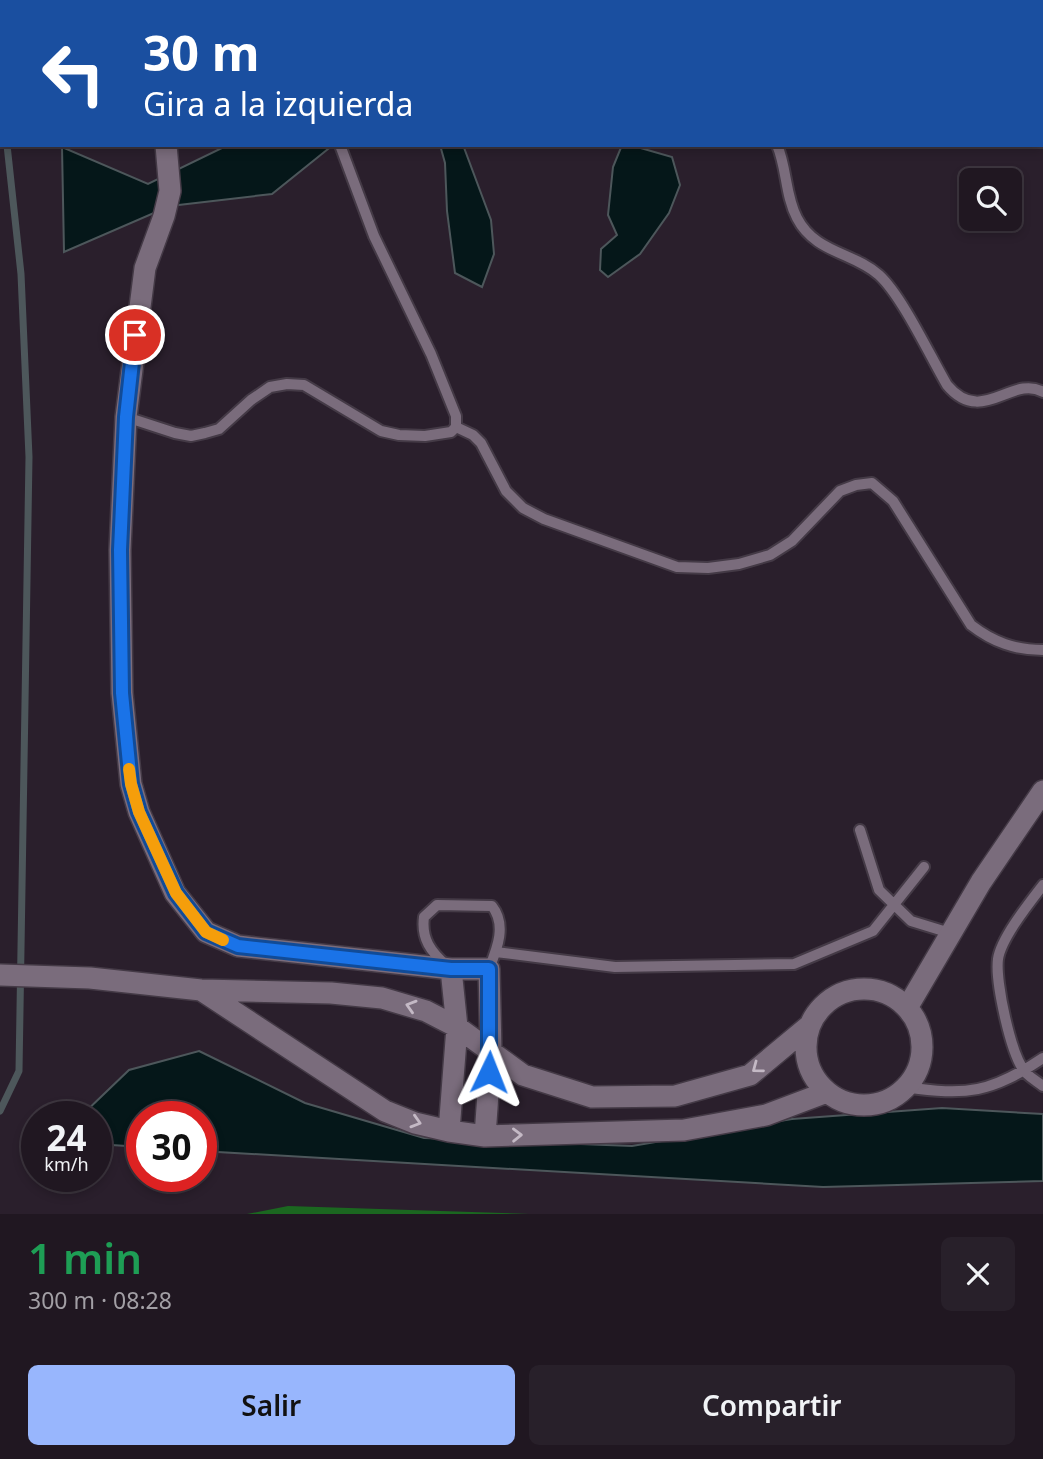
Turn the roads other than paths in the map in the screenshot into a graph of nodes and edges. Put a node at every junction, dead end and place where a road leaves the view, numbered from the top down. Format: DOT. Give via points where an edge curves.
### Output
graph roads {
  1 [pos="166,147"];
  2 [pos="341,147"];
  3 [pos="778,147"];
  4 [pos="1043,392"];
  5 [pos="126,417"];
  6 [pos="456,427"];
  7 [pos="1043,650"];
  8 [pos="1043,791"];
  9 [pos="860,830"];
  10 [pos="924,867"];
  11 [pos="1043,885"];
  12 [pos="895,905"];
  13 [pos="950,933"];
  14 [pos="493,960"];
  15 [pos="451,969"];
  16 [pos="0,975"];
  17 [pos="201,990"];
  18 [pos="908,1008"];
  19 [pos="810,1025"];
  20 [pos="457,1027"];
  21 [pos="491,1051"];
  22 [pos="1043,1058"];
  23 [pos="1024,1071"];
  24 [pos="1043,1086"];
  25 [pos="905,1087"];
  26 [pos="827,1092"];
  27 [pos="449,1131"];
  28 [pos="485,1136"];
  1 -- 5 [label="street" via="170,191 145,268"];
  2 -- 6 [label="lane" via="374,236 456,416"];
  3 -- 4 [label="lane" via="796,217 809,236 880,276 954,394 975,402 1030,388"];
  5 -- 6 [label="lane" via="191,436 219,429 270,387 287,384 304,386 381,431 425,436"];
  5 -- 15 [label="street" via="120,563 122,693 131,784 176,893 206,932 238,946"];
  6 -- 7 [label="lane" via="481,443 506,491 523,508 677,567 739,564 770,555 792,541 840,491 872,484 893,501 971,625 1009,647"];
  8 -- 13 [label="street"];
  9 -- 12 [label="lane" via="879,890"];
  10 -- 12 [label="lane"];
  11 -- 23 [label="lane" via="1016,921 998,957 1000,997"];
  12 -- 13 [label="lane" via="911,921"];
  12 -- 14 [label="lane" via="873,931 794,964 615,967"];
  13 -- 18 [label="street"];
  14 -- 15 [label="street"];
  14 -- 15 [label="lane" via="499,921 492,906 437,905 424,917 423,928 430,950"];
  14 -- 21 [label="street"];
  15 -- 20 [label="street"];
  16 -- 17 [label="street" via="90,978"];
  20 -- 17 [label="street, one-way" via="426,1011 382,998"];
  17 -- 27 [label="street, one-way" via="384,1111"];
  18 -- 19 [label="street" via="883,992 854,989 835,995"];
  18 -- 25 [label="street" via="922,1040 916,1073"];
  19 -- 21 [label="street, one-way" via="750,1075 675,1096 592,1097 523,1075"];
  19 -- 26 [label="street" via="807,1061"];
  20 -- 21 [label="street"];
  20 -- 27 [label="street"];
  21 -- 28 [label="street"];
  22 -- 23 [label="lane"];
  23 -- 24 [label="lane"];
  23 -- 25 [label="lane" via="985,1089 946,1093"];
  25 -- 26 [label="street" via="876,1104 842,1101"];
  28 -- 26 [label="street, one-way" via="684,1130 766,1115"];
  27 -- 28 [label="street"];
}
